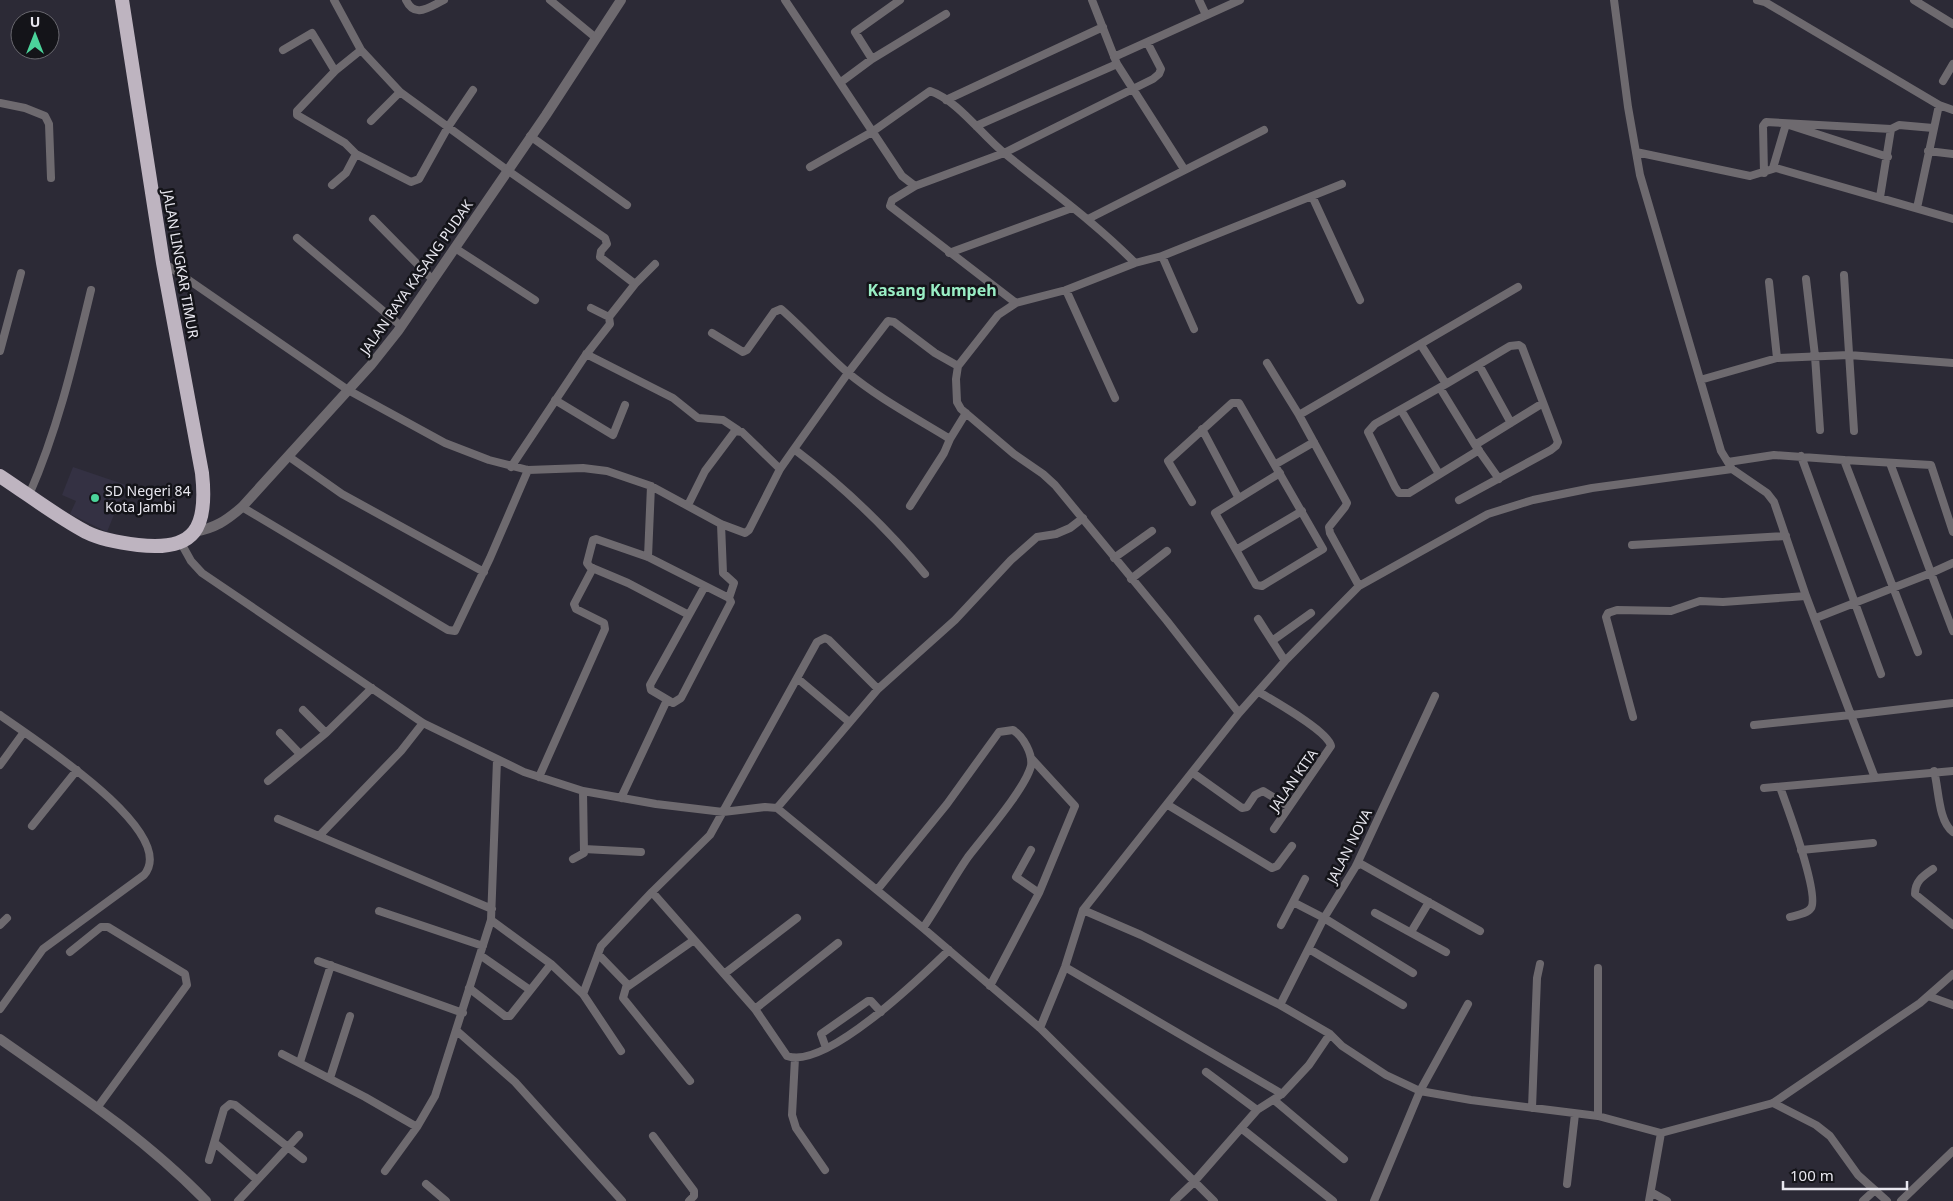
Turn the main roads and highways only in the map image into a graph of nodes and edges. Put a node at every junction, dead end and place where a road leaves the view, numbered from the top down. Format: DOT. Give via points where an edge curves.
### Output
graph roads {
  1 [pos="122,0"];
  2 [pos="0,476"];
  1 -- 2 [label="highway, JALAN LINGKAR TIMUR" via="163,263 202,474 205,498 202,517 194,532 181,543 121,543 88,533 52,513"];
}
